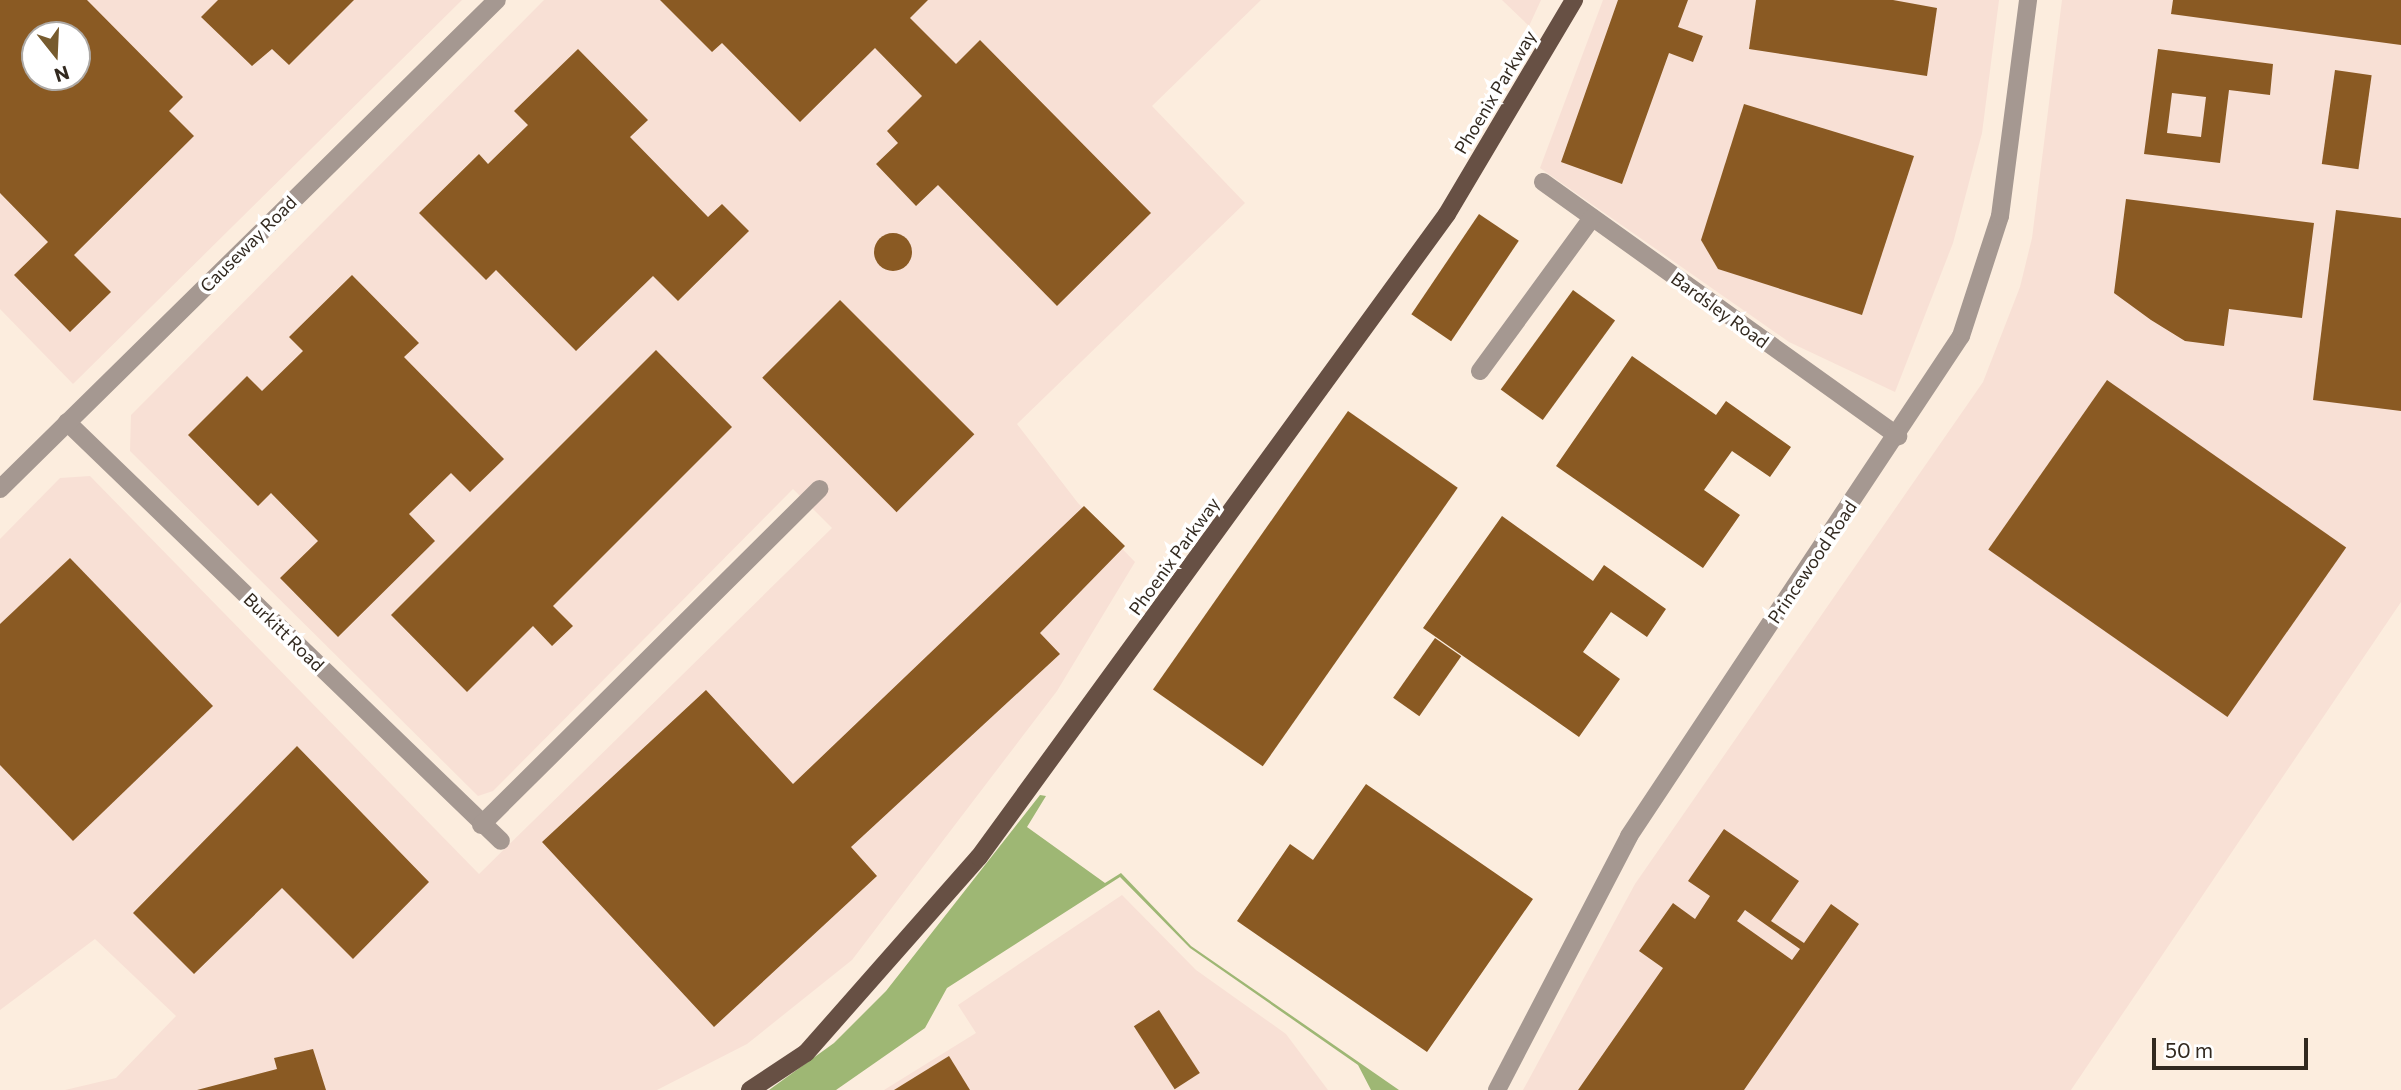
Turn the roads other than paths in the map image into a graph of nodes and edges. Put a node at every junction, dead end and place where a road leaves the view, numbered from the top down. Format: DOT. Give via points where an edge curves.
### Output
graph roads {
  1 [pos="497,0"];
  2 [pos="1574,0"];
  3 [pos="2028,0"];
  4 [pos="1543,182"];
  5 [pos="1592,218"];
  6 [pos="1480,371"];
  7 [pos="67,422"];
  8 [pos="1898,436"];
  9 [pos="0,489"];
  10 [pos="819,489"];
  11 [pos="481,825"];
  12 [pos="501,841"];
  13 [pos="750,1090"];
  14 [pos="1497,1090"];
  1 -- 7 [label="street, Causeway Road"];
  2 -- 13 [label="main road, Phoenix Parkway" via="1447,214 979,857 806,1052"];
  3 -- 8 [label="street, Princewood Road" via="2000,216 1961,336"];
  4 -- 5 [label="street, Bardsley Road"];
  5 -- 6 [label="street"];
  5 -- 8 [label="street, Bardsley Road"];
  7 -- 9 [label="street, Causeway Road"];
  7 -- 11 [label="street, Burkitt Road"];
  8 -- 14 [label="street, Princewood Road" via="1629,836"];
  10 -- 11 [label="street"];
  11 -- 12 [label="street, Burkitt Road"];
}
